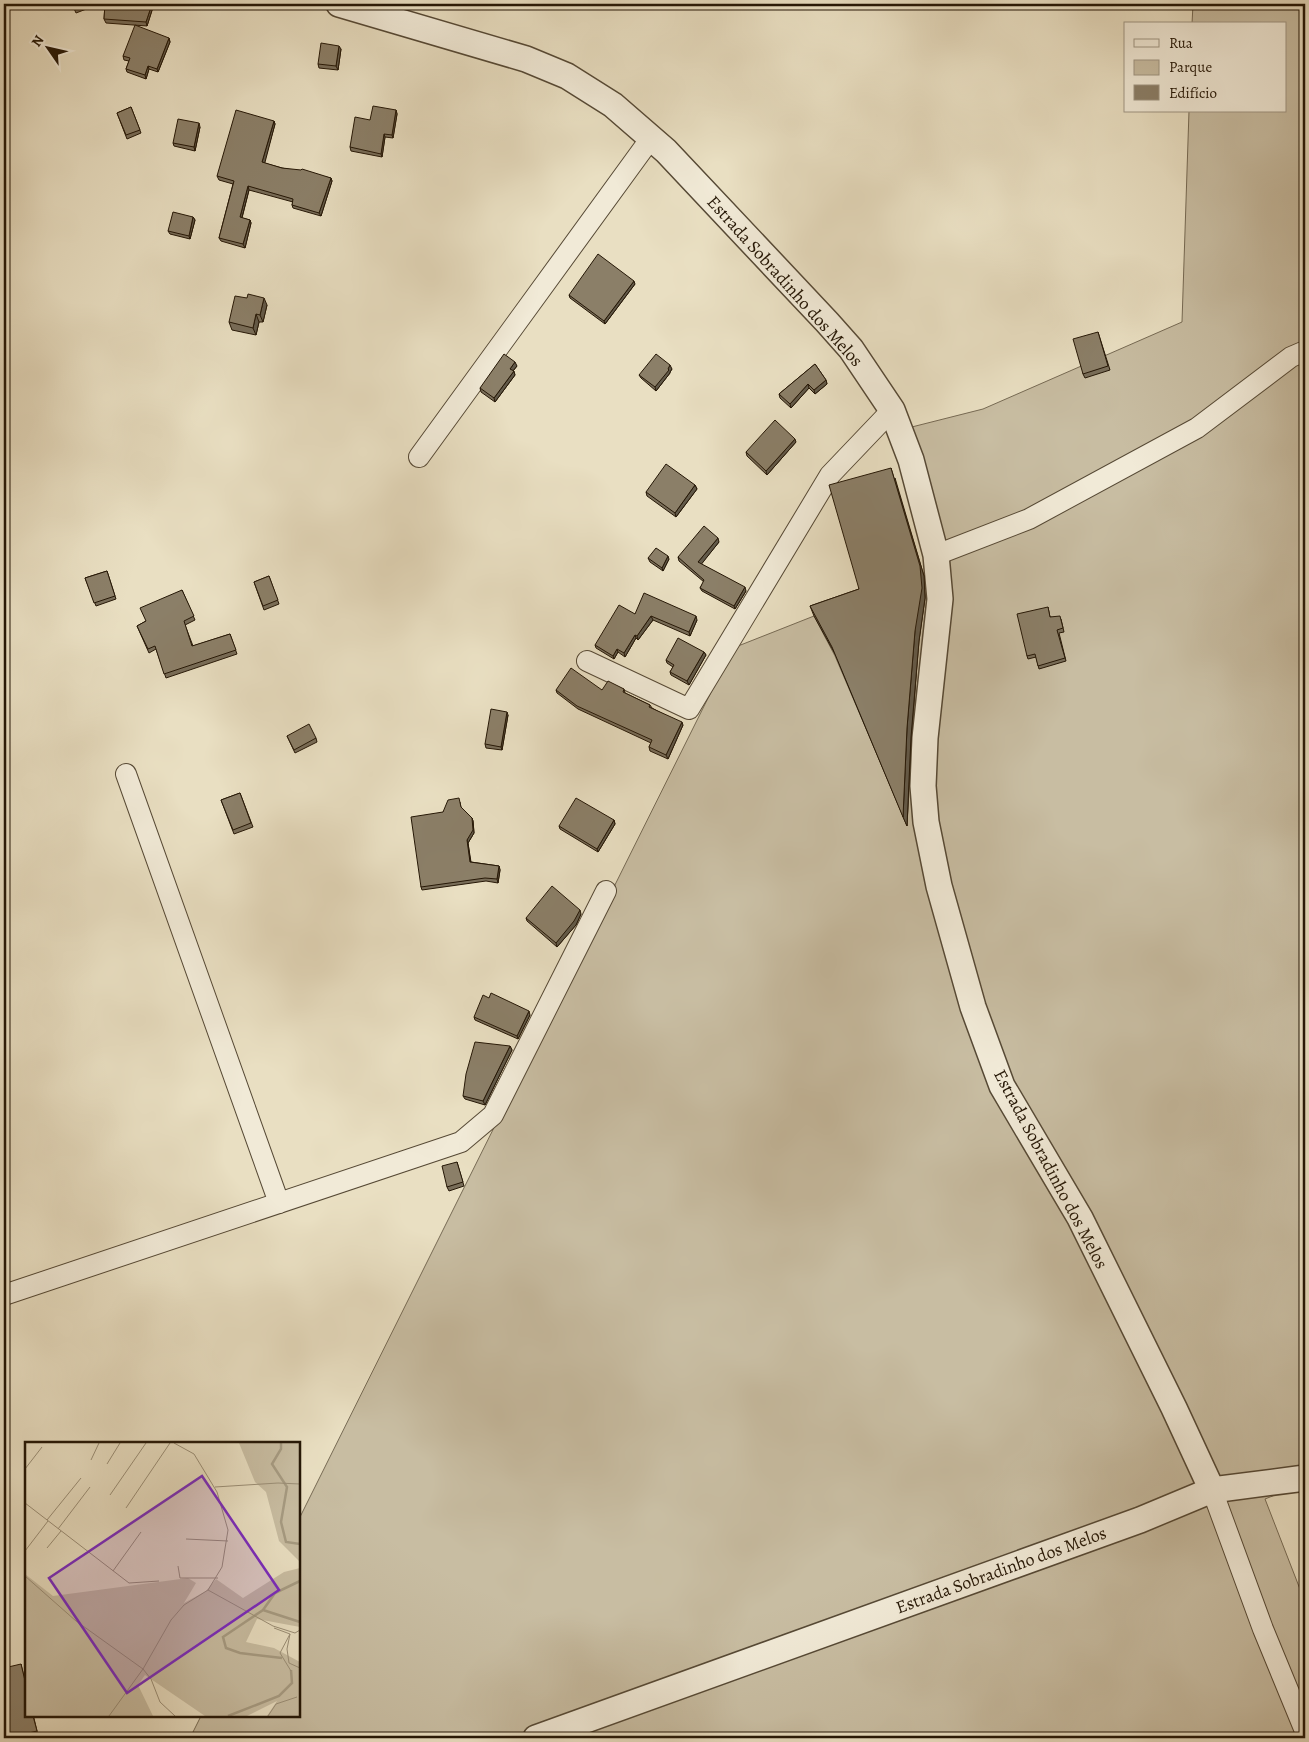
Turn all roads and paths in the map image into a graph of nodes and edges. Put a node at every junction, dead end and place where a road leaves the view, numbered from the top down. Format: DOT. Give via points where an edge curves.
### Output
graph roads {
  1 [pos="339,4"];
  2 [pos="651,138"];
  3 [pos="1305,351"];
  4 [pos="892,410"];
  5 [pos="419,457"];
  6 [pos="936,555"];
  7 [pos="587,661"];
  8 [pos="126,774"];
  9 [pos="606,891"];
  10 [pos="279,1202"];
  11 [pos="4,1295"];
  12 [pos="1305,1478"];
  13 [pos="1212,1490"];
  14 [pos="1305,1732"];
  15 [pos="536,1738"];
  1 -- 2 [label="street, Estrada Sobradinho dos Melos" via="526,59 567,76 613,105"];
  2 -- 4 [label="street, Estrada Sobradinho dos Melos" via="851,349"];
  2 -- 5 [label="street"];
  3 -- 6 [label="street" via="1292,356 1197,428 1030,519"];
  4 -- 6 [label="street, Estrada Sobradinho dos Melos" via="912,460"];
  4 -- 7 [label="street" via="830,474 689,709"];
  6 -- 13 [label="street, Estrada Sobradinho dos Melos" via="940,599 923,786 926,822 939,886 973,1007 1002,1086 1080,1218"];
  8 -- 10 [label="street"];
  9 -- 10 [label="street" via="493,1115 460,1142"];
  10 -- 11 [label="street"];
  12 -- 13 [label="street"];
  13 -- 14 [label="street" via="1262,1629"];
  13 -- 15 [label="street, Estrada Sobradinho dos Melos" via="1140,1520"];
}
